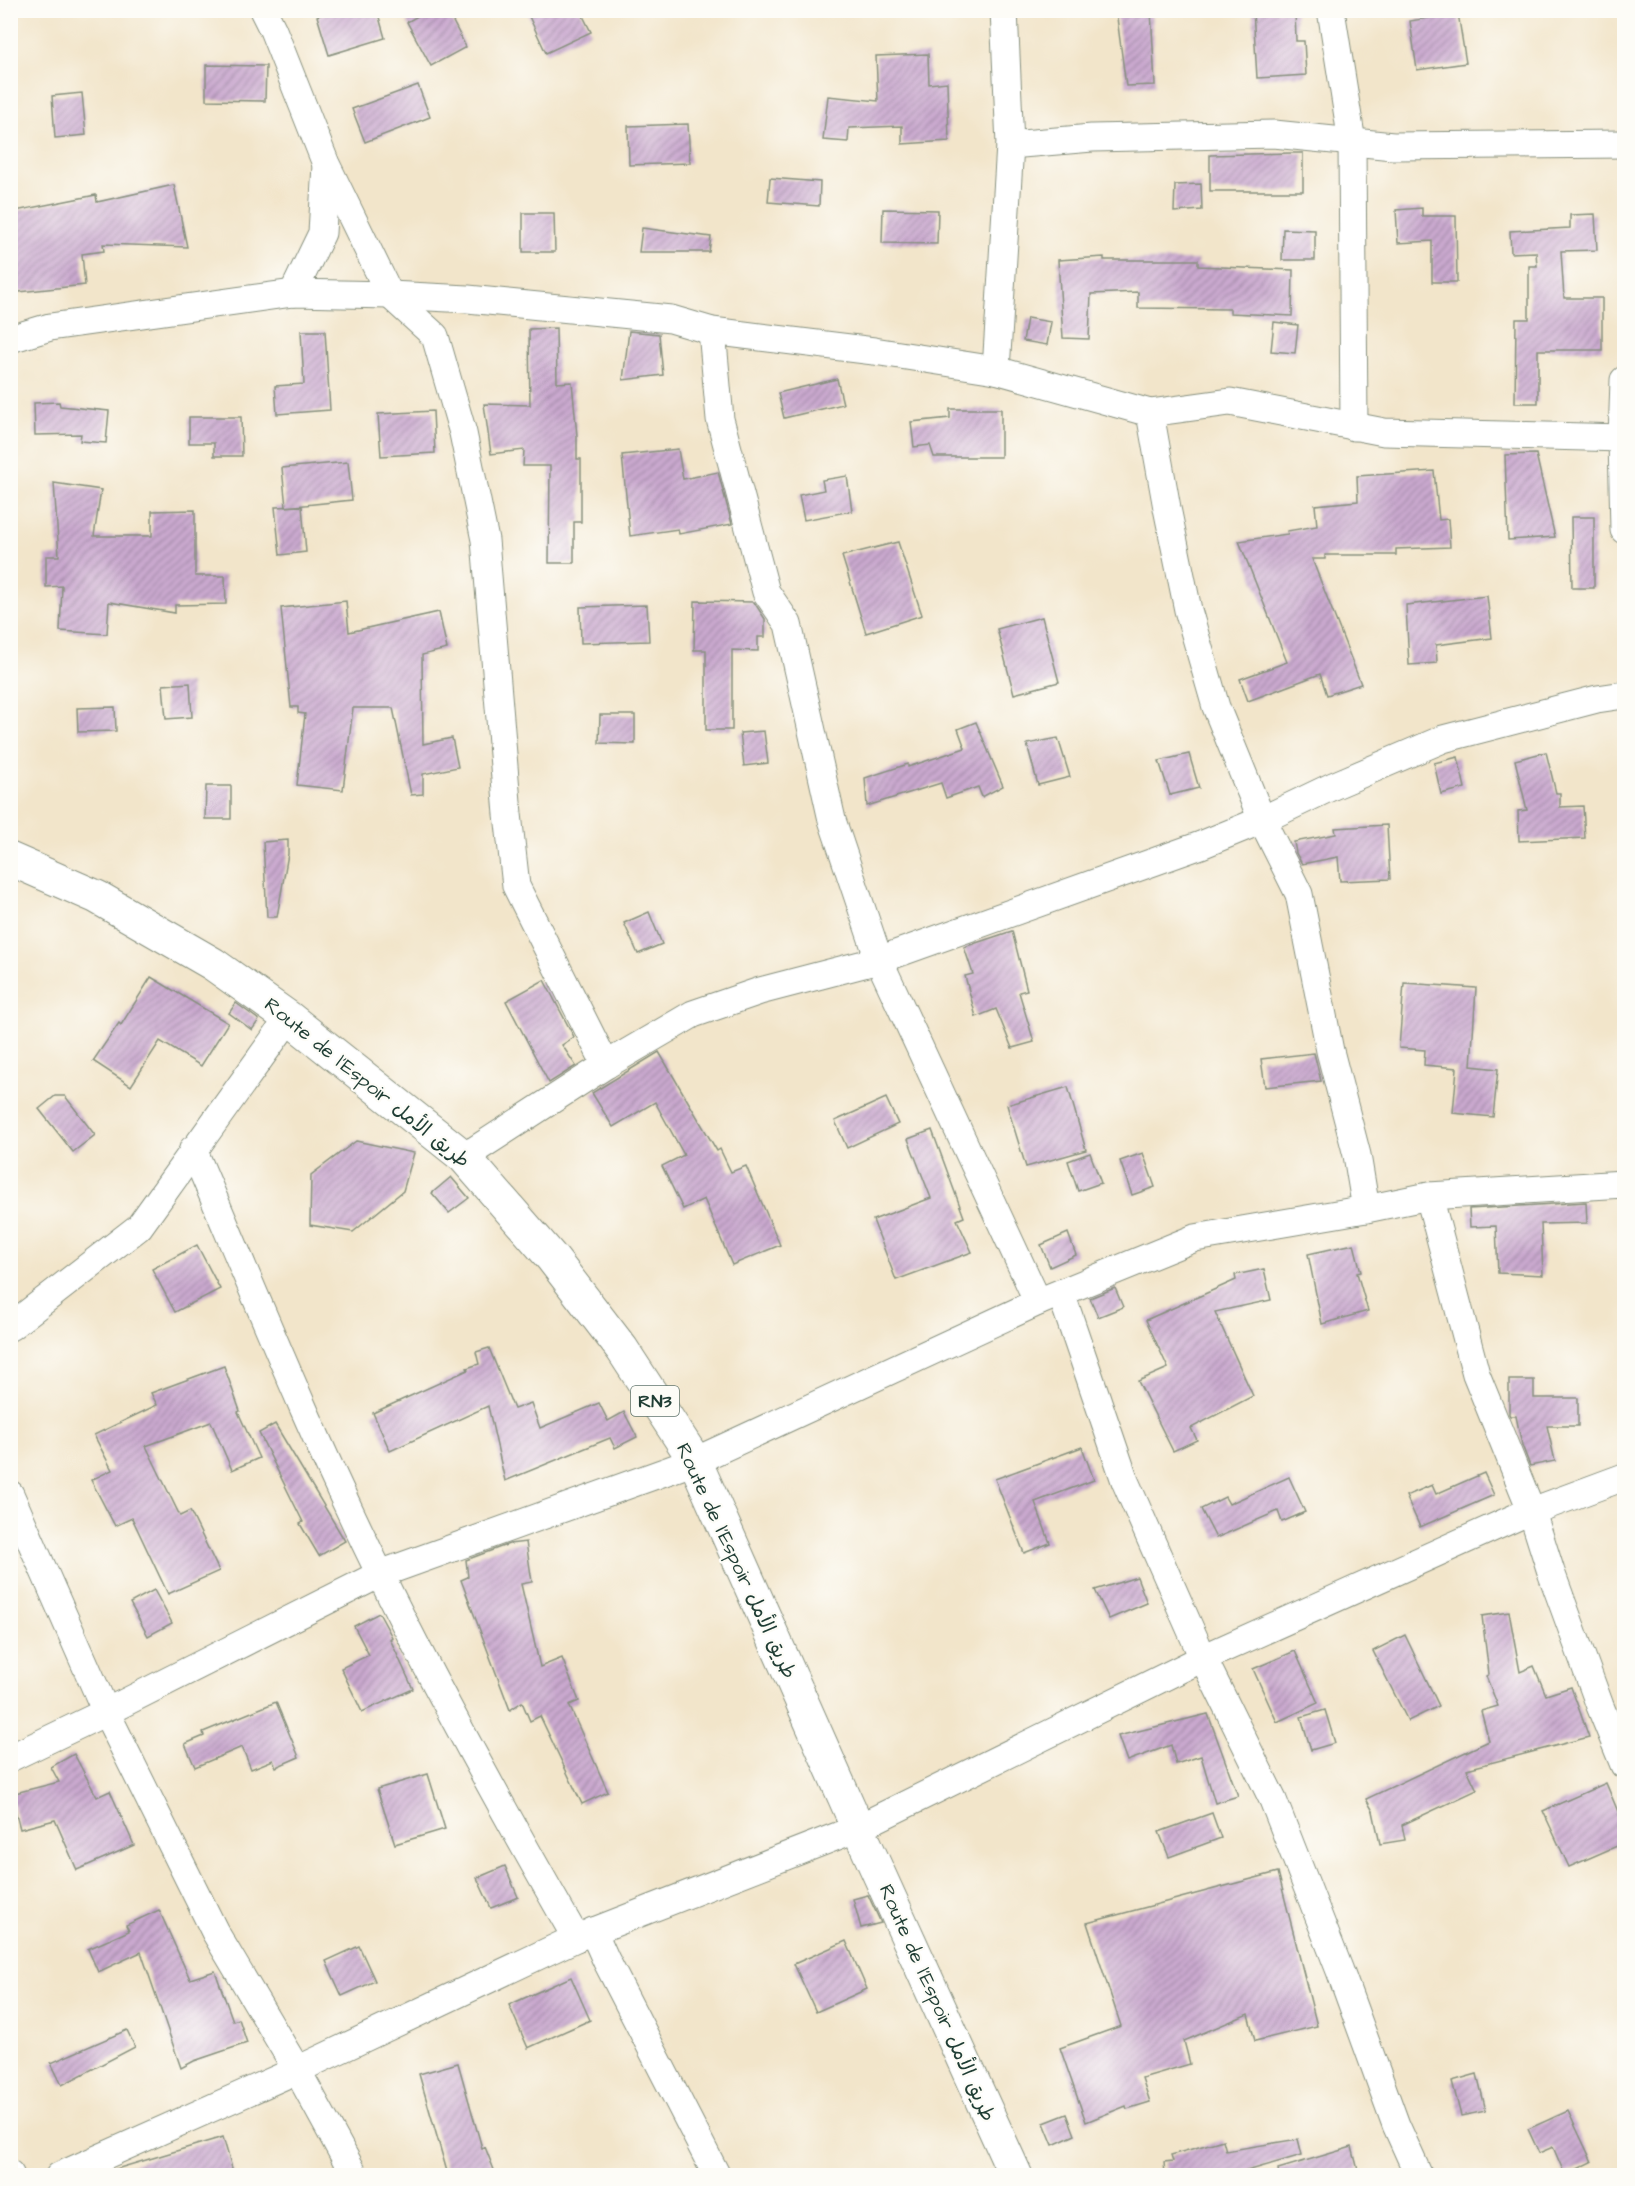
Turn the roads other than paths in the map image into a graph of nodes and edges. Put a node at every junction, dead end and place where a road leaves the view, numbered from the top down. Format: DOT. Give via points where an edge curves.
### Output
graph roads {
  1 [pos="263,10"];
  2 [pos="1004,10"];
  3 [pos="1331,10"];
  4 [pos="1352,142"];
  5 [pos="1624,144"];
  6 [pos="1010,145"];
  7 [pos="326,164"];
  8 [pos="293,293"];
  9 [pos="390,295"];
  10 [pos="712,331"];
  11 [pos="10,339"];
  12 [pos="996,370"];
  13 [pos="1624,380"];
  14 [pos="1150,413"];
  15 [pos="1354,427"];
  16 [pos="1623,438"];
  17 [pos="1624,530"];
  18 [pos="1624,694"];
  19 [pos="1262,820"];
  20 [pos="10,860"];
  21 [pos="879,960"];
  22 [pos="289,1018"];
  23 [pos="606,1065"];
  24 [pos="193,1149"];
  25 [pos="464,1157"];
  26 [pos="1624,1184"];
  27 [pos="1429,1196"];
  28 [pos="1366,1209"];
  29 [pos="1050,1298"];
  30 [pos="10,1327"];
  31 [pos="695,1461"];
  32 [pos="1624,1477"];
  33 [pos="10,1494"];
  34 [pos="1532,1512"];
  35 [pos="380,1574"];
  36 [pos="1203,1658"];
  37 [pos="106,1713"];
  38 [pos="10,1758"];
  39 [pos="1624,1765"];
  40 [pos="858,1828"];
  41 [pos="584,1935"];
  42 [pos="297,2070"];
  43 [pos="59,2175"];
  44 [pos="355,2175"];
  45 [pos="717,2175"];
  46 [pos="1016,2175"];
  47 [pos="1419,2175"];
  1 -- 7 [label="street"];
  2 -- 6 [label="street"];
  3 -- 4 [label="street"];
  4 -- 5 [label="street" via="1393,146"];
  4 -- 6 [label="street" via="1274,134 1092,138"];
  4 -- 15 [label="street"];
  6 -- 12 [label="street"];
  7 -- 8 [label="street" via="322,233"];
  7 -- 9 [label="street"];
  8 -- 9 [label="street"];
  8 -- 11 [label="street" via="50,327"];
  9 -- 10 [label="street" via="671,319"];
  9 -- 23 [label="street" via="435,336 463,433 485,540 516,886"];
  10 -- 12 [label="street"];
  10 -- 21 [label="street" via="720,419 766,592 788,624 832,820"];
  12 -- 14 [label="street"];
  13 -- 16 [label="street"];
  14 -- 15 [label="street" via="1230,402"];
  14 -- 19 [label="street" via="1188,610 1216,707"];
  15 -- 16 [label="street" via="1383,432"];
  16 -- 17 [label="street"];
  18 -- 19 [label="street" via="1443,740"];
  19 -- 21 [label="street"];
  19 -- 28 [label="street" via="1299,894"];
  20 -- 22 [label="highway, Route de l’Espoir طريق الأمل / RN3" via="97,897 213,964"];
  21 -- 23 [label="street" via="760,991 693,1014"];
  21 -- 29 [label="street"];
  22 -- 24 [label="street"];
  22 -- 25 [label="highway, Route de l’Espoir طريق الأمل / RN3"];
  23 -- 25 [label="street"];
  24 -- 30 [label="street" via="139,1227"];
  24 -- 35 [label="street" via="279,1352"];
  25 -- 31 [label="highway, Route de l’Espoir طريق الأمل / RN3" via="552,1258 622,1349"];
  26 -- 27 [label="street"];
  27 -- 28 [label="street"];
  27 -- 34 [label="street" via="1476,1374"];
  28 -- 29 [label="street" via="1195,1238"];
  29 -- 31 [label="street"];
  29 -- 36 [label="street"];
  31 -- 35 [label="street"];
  31 -- 40 [label="highway, Route de l’Espoir طريق الأمل / RN3"];
  32 -- 34 [label="street"];
  33 -- 37 [label="street"];
  34 -- 36 [label="street"];
  34 -- 39 [label="street"];
  35 -- 37 [label="street"];
  35 -- 41 [label="street" via="433,1678"];
  36 -- 40 [label="street"];
  36 -- 47 [label="street" via="1273,1800 1396,2125"];
  37 -- 38 [label="street"];
  37 -- 42 [label="street" via="215,1932"];
  40 -- 41 [label="street"];
  40 -- 46 [label="highway, Route de l’Espoir طريق الأمل / RN3"];
  41 -- 42 [label="street"];
  41 -- 45 [label="street" via="606,1960"];
  42 -- 43 [label="street"];
  42 -- 44 [label="street"];
}
